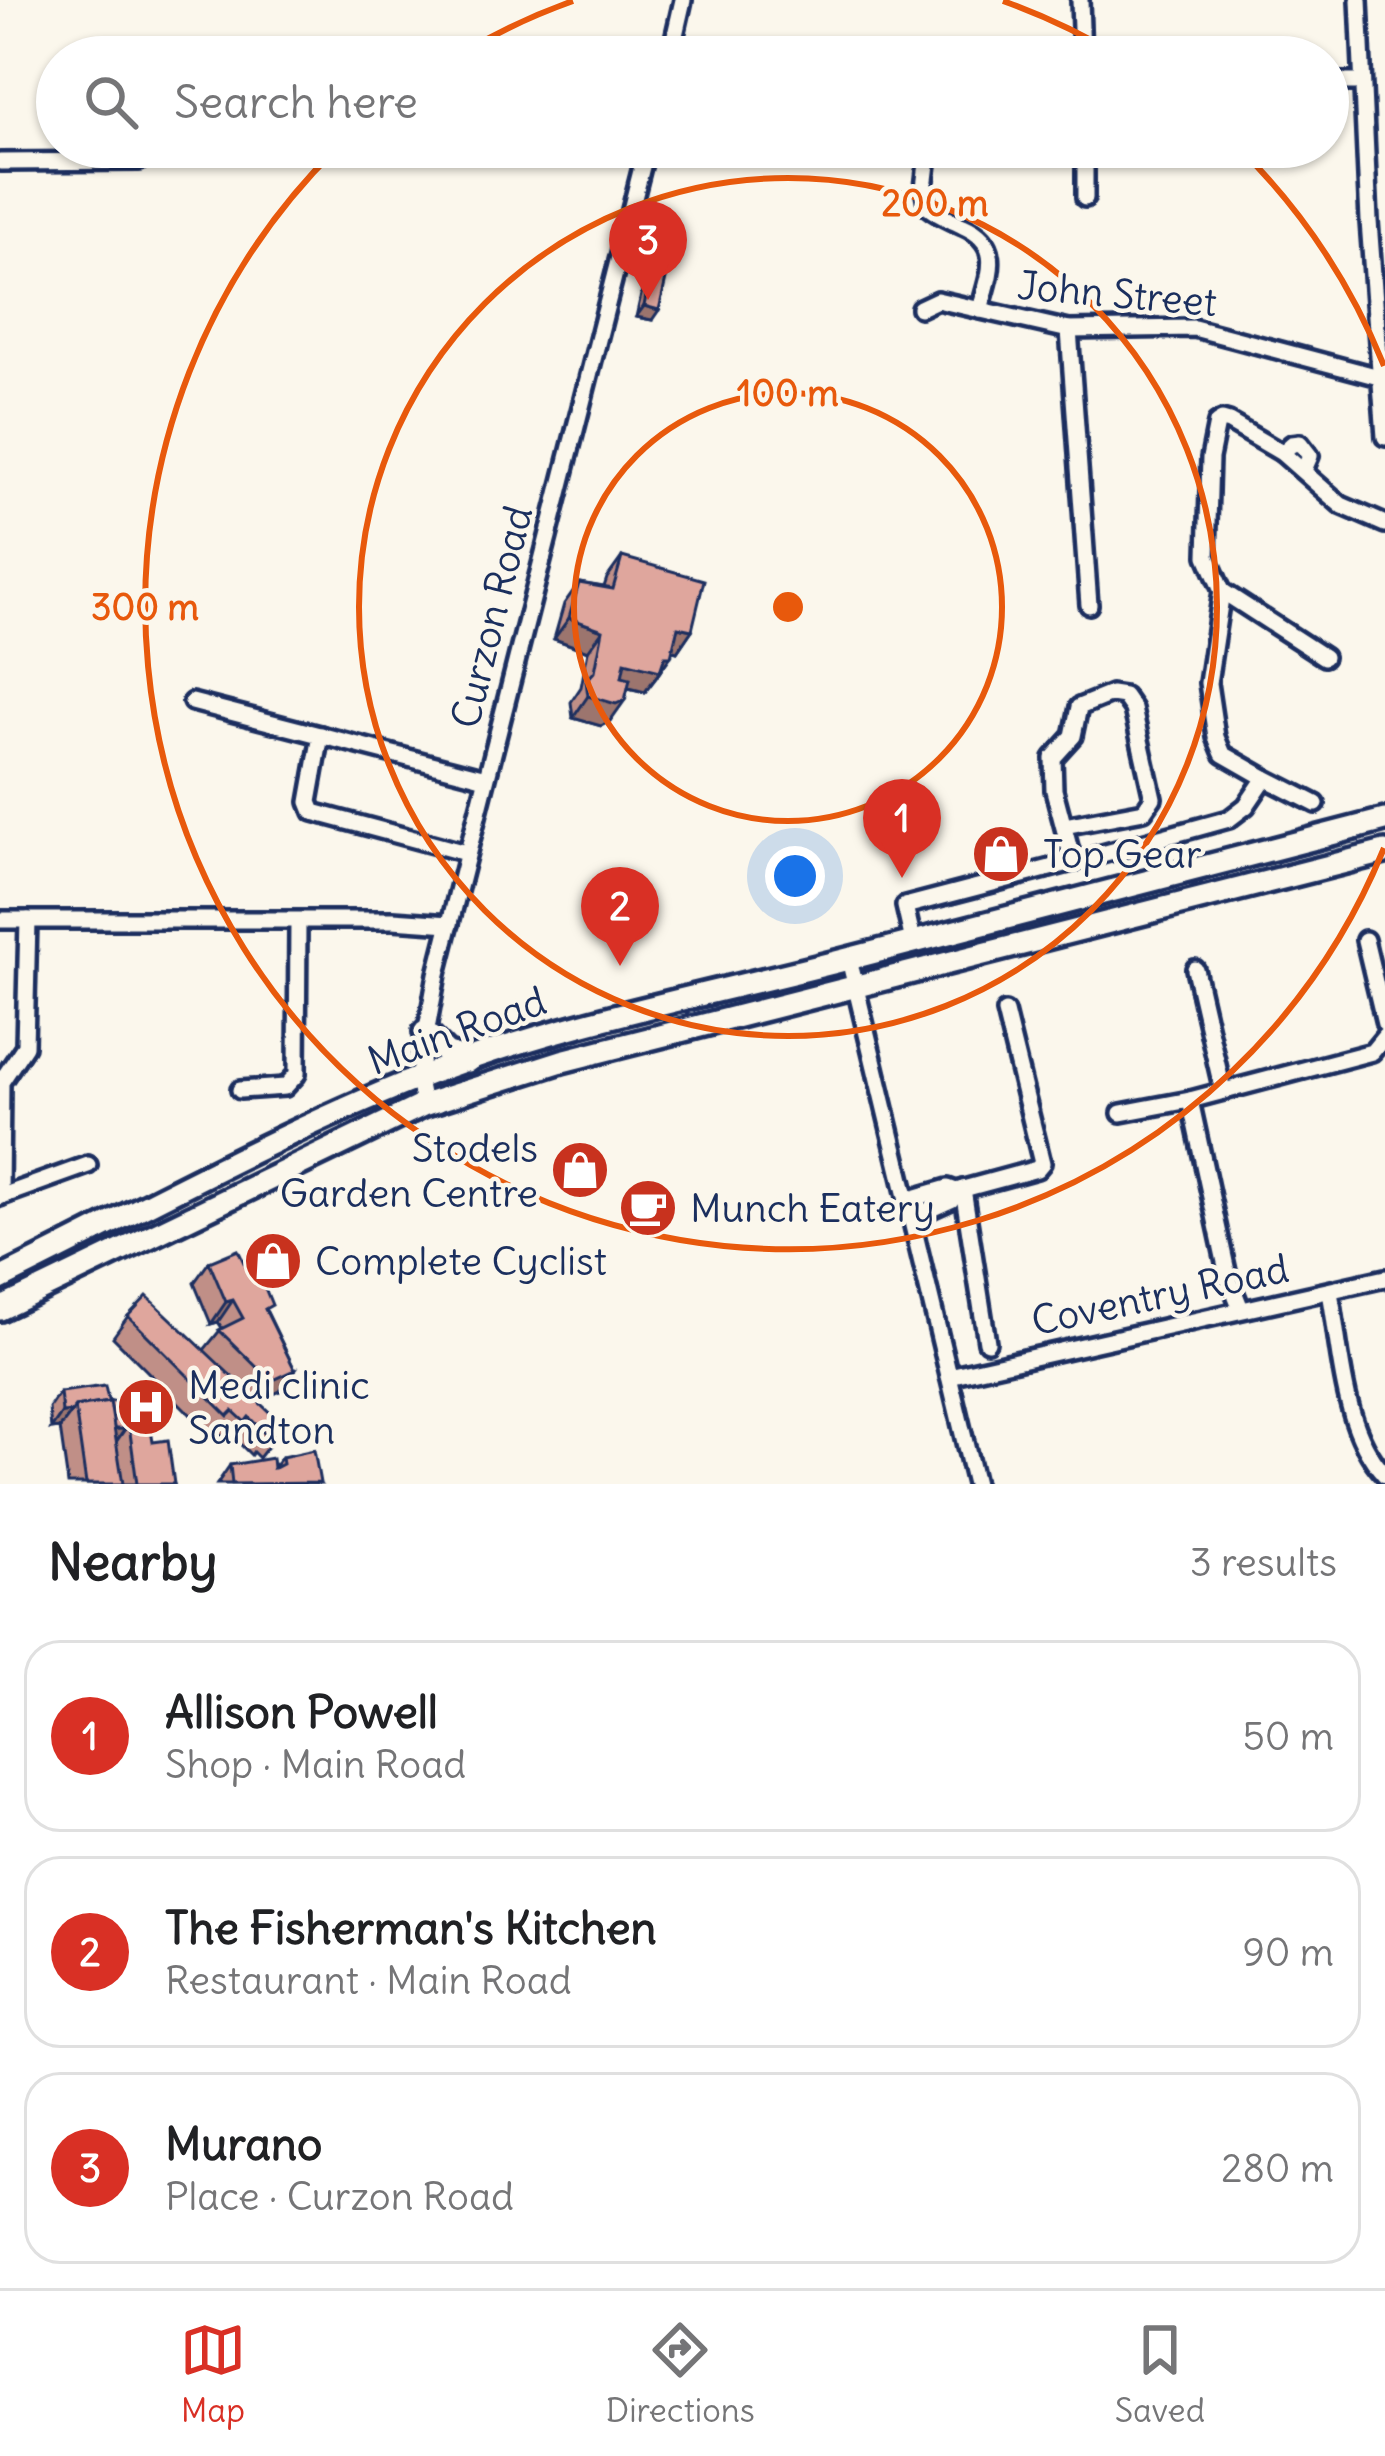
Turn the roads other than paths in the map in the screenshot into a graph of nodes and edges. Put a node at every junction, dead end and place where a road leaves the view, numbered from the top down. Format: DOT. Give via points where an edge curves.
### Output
graph roads {
  1 [pos="683,0"];
  2 [pos="1080,0"];
  3 [pos="1359,0"];
  4 [pos="675,36"];
  5 [pos="1081,36"];
  6 [pos="1349,82"];
  7 [pos="1362,82"];
  8 [pos="0,162"];
  9 [pos="36,162"];
  10 [pos="642,168"];
  11 [pos="926,168"];
  12 [pos="1084,168"];
  13 [pos="1085,198"];
  14 [pos="1377,220"];
  15 [pos="920,308"];
  16 [pos="980,310"];
  17 [pos="1069,330"];
  18 [pos="1382,336"];
  19 [pos="1379,377"];
  20 [pos="1385,437"];
  21 [pos="1385,524"];
  22 [pos="1222,591"];
  23 [pos="1089,605"];
  24 [pos="1324,657"];
  25 [pos="192,702"];
  26 [pos="322,736"];
  27 [pos="487,778"];
  28 [pos="1265,778"];
  29 [pos="1316,804"];
  30 [pos="1385,820"];
  31 [pos="1064,826"];
  32 [pos="1385,852"];
  33 [pos="466,853"];
  34 [pos="1073,862"];
  35 [pos="0,920"];
  36 [pos="28,920"];
  37 [pos="451,920"];
  38 [pos="298,922"];
  39 [pos="914,940"];
  40 [pos="1364,940"];
  41 [pos="849,958"];
  42 [pos="1195,969"];
  43 [pos="857,987"];
  44 [pos="1005,1012"];
  45 [pos="1385,1024"];
  46 [pos="425,1032"];
  47 [pos="1385,1036"];
  48 [pos="468,1061"];
  49 [pos="7,1062"];
  50 [pos="418,1078"];
  51 [pos="241,1090"];
  52 [pos="1223,1091"];
  53 [pos="1190,1100"];
  54 [pos="423,1105"];
  55 [pos="1121,1113"];
  56 [pos="88,1165"];
  57 [pos="960,1190"];
  58 [pos="1,1197"];
  59 [pos="907,1200"];
  60 [pos="911,1218"];
  61 [pos="1385,1278"];
  62 [pos="0,1279"];
  63 [pos="1330,1292"];
  64 [pos="1241,1309"];
  65 [pos="0,1310"];
  66 [pos="987,1342"];
  67 [pos="950,1376"];
  68 [pos="1385,1475"];
  69 [pos="975,1484"];
  1 -- 4 [label="street"];
  2 -- 5 [label="street"];
  3 -- 7 [label="street"];
  6 -- 7 [label="street"];
  7 -- 14 [label="street"];
  8 -- 9 [label="street"];
  10 -- 27 [label="street, Curzon Road"];
  11 -- 16 [label="street" via="928,207 988,244"];
  12 -- 13 [label="street"];
  14 -- 18 [label="street"];
  15 -- 16 [label="street, John Street" via="937,300"];
  16 -- 17 [label="street, John Street"];
  17 -- 19 [label="street, John Street" via="1193,328"];
  17 -- 23 [label="street"];
  18 -- 19 [label="street"];
  19 -- 20 [label="street"];
  21 -- 22 [label="street" via="1341,505 1282,453 1217,423 1207,556"];
  22 -- 24 [label="street"];
  22 -- 28 [label="street" via="1208,682 1216,737 1227,758"];
  25 -- 26 [label="street"];
  26 -- 27 [label="street"];
  26 -- 33 [label="street" via="313,812"];
  27 -- 33 [label="street, Curzon Road"];
  28 -- 29 [label="street"];
  28 -- 34 [label="street" via="1229,819"];
  30 -- 39 [label="main road, Main Road"];
  31 -- 31 [label="street" via="1054,755 1073,736 1079,707 1124,696 1151,806"];
  31 -- 34 [label="street"];
  32 -- 43 [label="main road, Main Road"];
  33 -- 37 [label="street, Curzon Road"];
  34 -- 39 [label="street" via="905,906"];
  35 -- 36 [label="street"];
  36 -- 38 [label="street"];
  36 -- 49 [label="street" via="25,1046"];
  37 -- 38 [label="street"];
  37 -- 46 [label="street, Curzon Road"];
  38 -- 51 [label="street" via="297,1074 285,1087"];
  39 -- 41 [label="main road, Main Road"];
  40 -- 45 [label="street"];
  41 -- 43 [label="street"];
  41 -- 48 [label="main road, Main Road"];
  42 -- 52 [label="street"];
  43 -- 54 [label="main road, Main Road"];
  43 -- 59 [label="street"];
  44 -- 57 [label="street" via="1042,1163"];
  46 -- 48 [label="main road"];
  46 -- 50 [label="street, Curzon Road"];
  47 -- 52 [label="street" via="1372,1052"];
  48 -- 50 [label="main road, Main Road"];
  49 -- 58 [label="street"];
  50 -- 54 [label="street, Curzon Road"];
  50 -- 62 [label="main road, Main Road"];
  52 -- 53 [label="street"];
  53 -- 55 [label="street"];
  53 -- 64 [label="street"];
  54 -- 65 [label="main road, Main Road"];
  56 -- 58 [label="street"];
  57 -- 59 [label="street"];
  57 -- 60 [label="street"];
  57 -- 66 [label="street"];
  59 -- 60 [label="street"];
  60 -- 67 [label="street"];
  61 -- 63 [label="street, Coventry Road"];
  63 -- 64 [label="street, Coventry Road"];
  63 -- 68 [label="street" via="1354,1420"];
  64 -- 67 [label="street, Coventry Road"];
  67 -- 69 [label="street"];
}
